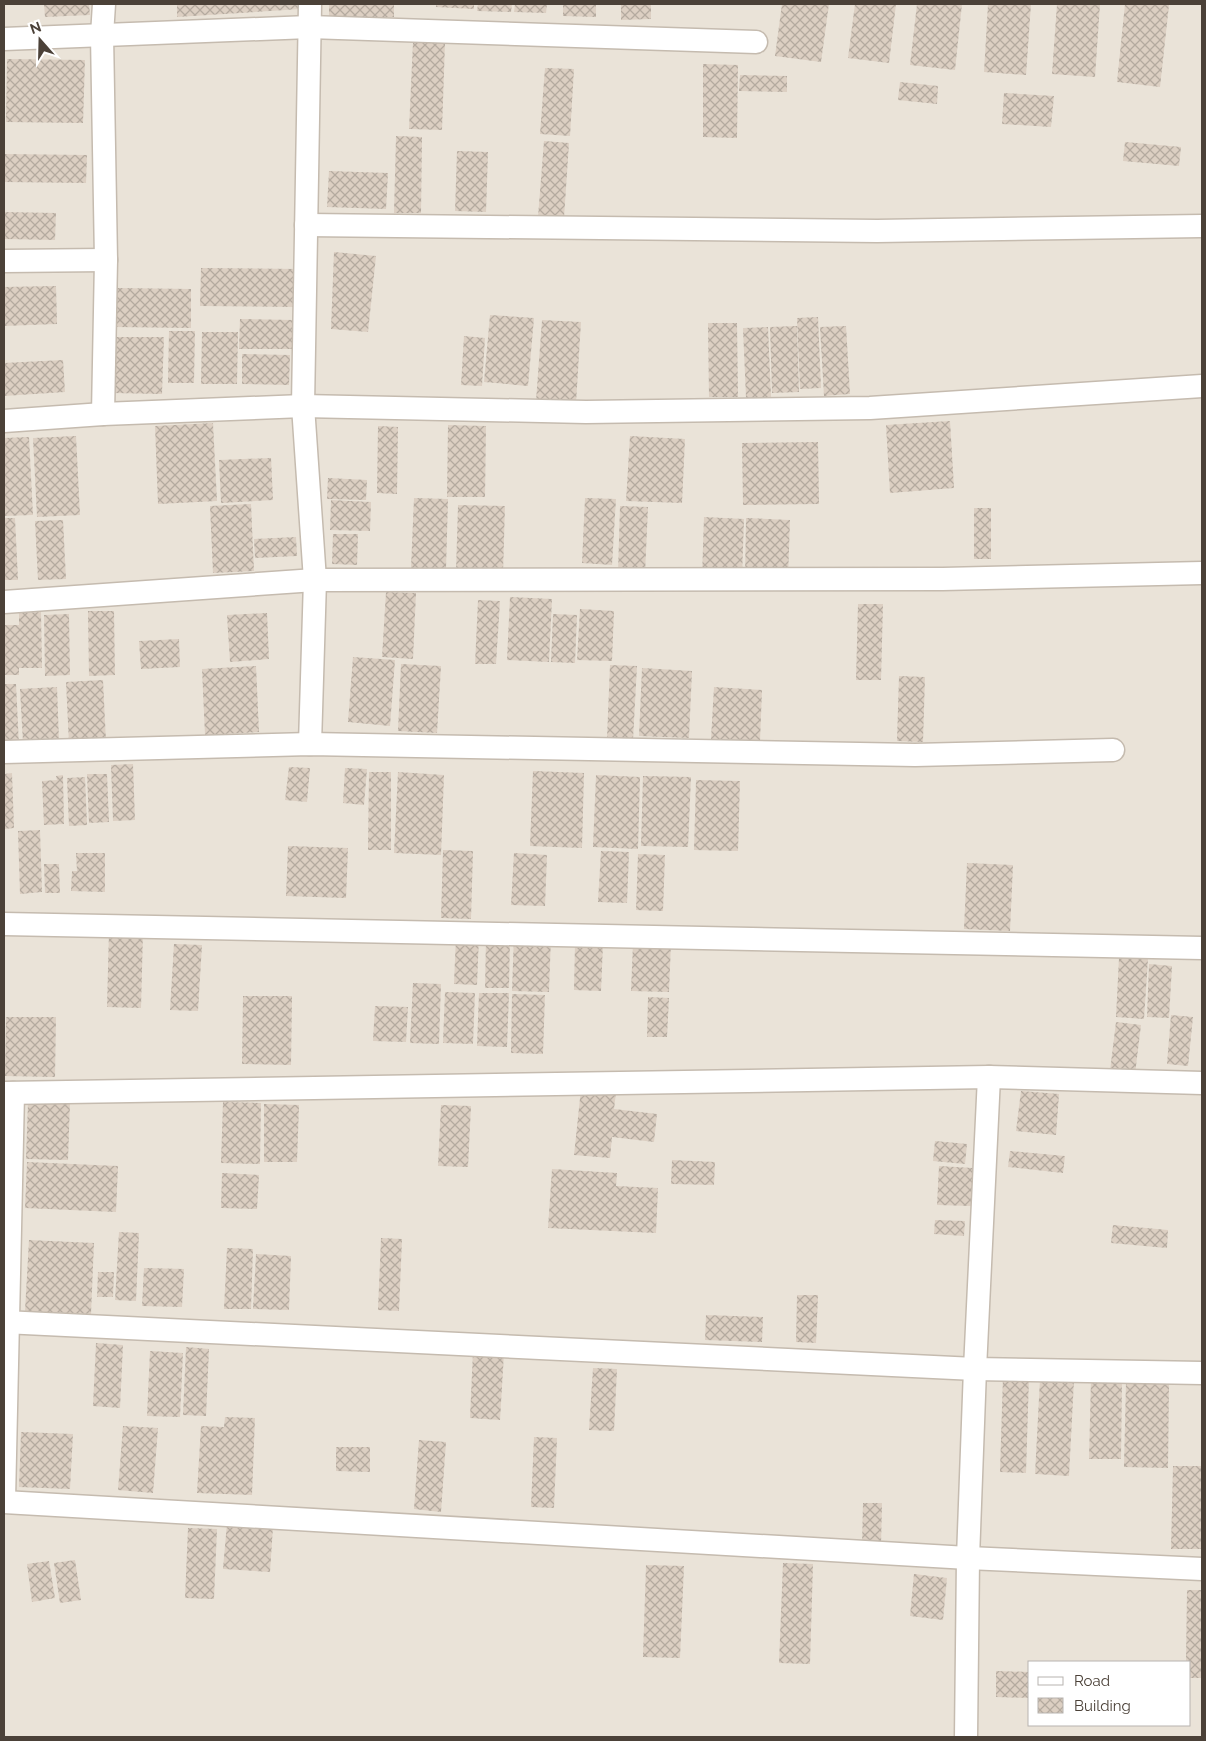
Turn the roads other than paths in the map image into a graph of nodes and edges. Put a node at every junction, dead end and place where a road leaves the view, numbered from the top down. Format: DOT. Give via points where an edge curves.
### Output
graph roads {
  1 [pos="104,4"];
  2 [pos="310,4"];
  3 [pos="309,27"];
  4 [pos="102,34"];
  5 [pos="4,39"];
  6 [pos="756,42"];
  7 [pos="306,225"];
  8 [pos="1202,226"];
  9 [pos="106,260"];
  10 [pos="4,261"];
  11 [pos="1202,386"];
  12 [pos="303,406"];
  13 [pos="103,414"];
  14 [pos="4,421"];
  15 [pos="1202,573"];
  16 [pos="315,580"];
  17 [pos="4,602"];
  18 [pos="310,744"];
  19 [pos="1113,750"];
  20 [pos="4,752"];
  21 [pos="4,924"];
  22 [pos="1202,948"];
  23 [pos="989,1077"];
  24 [pos="1202,1083"];
  25 [pos="9,1093"];
  26 [pos="6,1322"];
  27 [pos="975,1369"];
  28 [pos="1202,1373"];
  29 [pos="4,1501"];
  30 [pos="968,1558"];
  31 [pos="1202,1569"];
  32 [pos="966,1737"];
  1 -- 4 [label="street"];
  2 -- 3 [label="street"];
  3 -- 4 [label="street"];
  3 -- 6 [label="street"];
  3 -- 7 [label="street"];
  4 -- 5 [label="street"];
  4 -- 9 [label="street"];
  7 -- 8 [label="street" via="877,232"];
  7 -- 12 [label="street"];
  9 -- 10 [label="street"];
  9 -- 13 [label="street"];
  11 -- 12 [label="street" via="860,409 586,412"];
  12 -- 13 [label="street"];
  12 -- 16 [label="street"];
  13 -- 14 [label="street"];
  15 -- 16 [label="street" via="943,579"];
  16 -- 17 [label="street"];
  16 -- 18 [label="street"];
  18 -- 19 [label="street" via="915,755"];
  18 -- 20 [label="street"];
  21 -- 22 [label="street"];
  23 -- 24 [label="street"];
  23 -- 25 [label="street"];
  23 -- 27 [label="street"];
  25 -- 26 [label="street"];
  26 -- 27 [label="street"];
  26 -- 29 [label="street"];
  27 -- 28 [label="street"];
  27 -- 30 [label="street"];
  29 -- 30 [label="street"];
  30 -- 31 [label="street"];
  30 -- 32 [label="street"];
}
